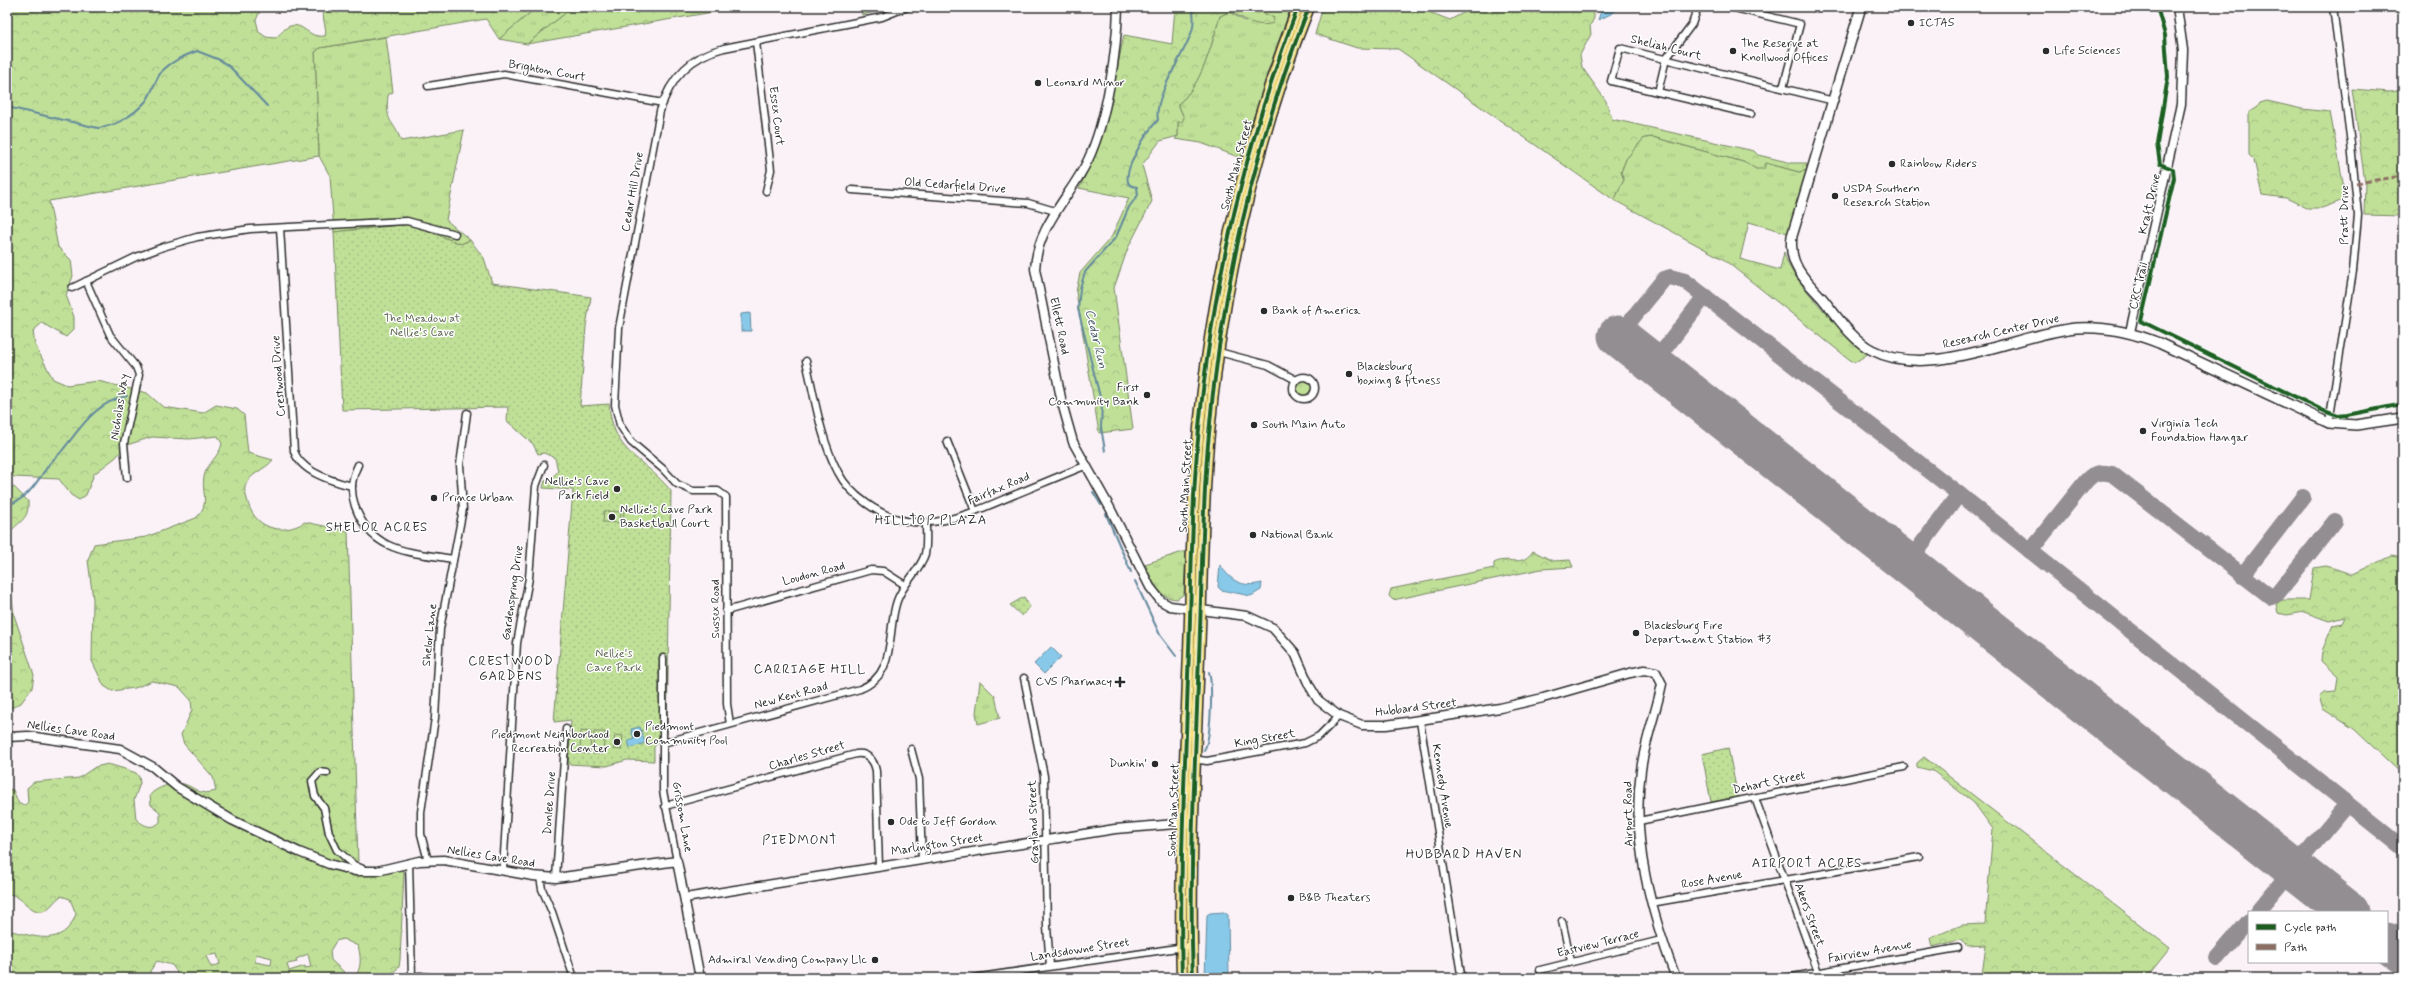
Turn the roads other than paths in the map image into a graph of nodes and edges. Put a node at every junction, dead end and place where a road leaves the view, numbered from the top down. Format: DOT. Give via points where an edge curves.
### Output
graph roads {
  1 [pos="908,7"];
  2 [pos="1118,7"];
  3 [pos="1309,7"];
  4 [pos="1698,7"];
  5 [pos="1730,7"];
  6 [pos="1861,7"];
  7 [pos="2176,7"];
  8 [pos="2333,7"];
  9 [pos="1299,14"];
  10 [pos="756,42"];
  11 [pos="1666,59"];
  12 [pos="428,86"];
  13 [pos="1783,88"];
  14 [pos="1658,92"];
  15 [pos="1834,101"];
  16 [pos="663,103"];
  17 [pos="1751,114"];
  18 [pos="852,190"];
  19 [pos="766,191"];
  20 [pos="1055,211"];
  21 [pos="280,228"];
  22 [pos="455,234"];
  23 [pos="86,282"];
  24 [pos="72,288"];
  25 [pos="2130,332"];
  26 [pos="1209,350"];
  27 [pos="1219,352"];
  28 [pos="806,361"];
  29 [pos="1296,380"];
  30 [pos="467,413"];
  31 [pos="2403,418"];
  32 [pos="2329,423"];
  33 [pos="947,441"];
  34 [pos="358,465"];
  35 [pos="544,465"];
  36 [pos="1084,466"];
  37 [pos="127,478"];
  38 [pos="352,486"];
  39 [pos="724,494"];
  40 [pos="976,511"];
  41 [pos="926,523"];
  42 [pos="453,559"];
  43 [pos="905,585"];
  44 [pos="726,610"];
  45 [pos="1196,611"];
  46 [pos="663,658"];
  47 [pos="1656,672"];
  48 [pos="1024,678"];
  49 [pos="1339,716"];
  50 [pos="1420,721"];
  51 [pos="730,724"];
  52 [pos="566,729"];
  53 [pos="7,736"];
  54 [pos="663,743"];
  55 [pos="911,749"];
  56 [pos="1190,759"];
  57 [pos="1904,767"];
  58 [pos="327,773"];
  59 [pos="1756,798"];
  60 [pos="665,806"];
  61 [pos="1639,821"];
  62 [pos="1188,823"];
  63 [pos="1046,840"];
  64 [pos="1919,857"];
  65 [pos="922,860"];
  66 [pos="428,861"];
  67 [pos="677,861"];
  68 [pos="410,863"];
  69 [pos="879,866"];
  70 [pos="503,870"];
  71 [pos="368,872"];
  72 [pos="540,877"];
  73 [pos="556,878"];
  74 [pos="1784,880"];
  75 [pos="685,898"];
  76 [pos="1651,903"];
  77 [pos="1562,921"];
  78 [pos="1661,940"];
  79 [pos="1186,946"];
  80 [pos="1958,948"];
  81 [pos="1571,961"];
  82 [pos="1050,966"];
  83 [pos="1540,970"];
  84 [pos="1818,972"];
  85 [pos="1461,974"];
  86 [pos="409,977"];
  87 [pos="435,978"];
  88 [pos="574,978"];
  89 [pos="700,978"];
  90 [pos="973,978"];
  91 [pos="1182,978"];
  92 [pos="1192,978"];
  93 [pos="1676,978"];
  94 [pos="1786,978"];
  1 -- 10 [label="street, Cedar Hill Drive" via="882,17"];
  2 -- 20 [label="street, Ellett Road" via="1107,91 1096,139 1081,174"];
  3 -- 9 [label="main road, South Main Street"];
  4 -- 11 [label="street" via="1692,24"];
  5 -- 13 [label="street" via="1800,24"];
  6 -- 15 [label="main road, Research Center Drive"];
  7 -- 25 [label="street, Kraft Drive" via="2184,56 2181,104"];
  8 -- 32 [label="street, Pratt Drive" via="2358,215 2353,272"];
  9 -- 26 [label="main road, South Main Street" via="1264,103 1243,178 1219,288"];
  9 -- 27 [label="main road, South Main Street" via="1240,236"];
  10 -- 16 [label="street, Cedar Hill Drive" via="718,50 696,59 675,78"];
  10 -- 19 [label="street, Essex Court" via="771,170"];
  11 -- 13 [label="street, Sheliah Court"];
  11 -- 14 [label="street"];
  11 -- 14 [label="street, Sheliah Court" via="1620,48 1611,81"];
  12 -- 16 [label="street, Brighton Court" via="504,74"];
  13 -- 15 [label="street, Sheliah Court"];
  14 -- 17 [label="street, Sheliah Court"];
  15 -- 25 [label="main road, Research Center Drive" via="1792,236 1791,253 1804,279 1864,345 1882,354 1922,360 1973,352 2068,329 2102,328"];
  16 -- 39 [label="street, Cedar Hill Drive" via="619,328 615,405 620,425 631,442 677,484 693,491 718,490"];
  18 -- 20 [label="street, Old Cedarfield Drive" via="1028,203"];
  20 -- 36 [label="street, Ellett Road" via="1039,247 1036,281 1065,416"];
  21 -- 22 [label="street" via="407,221"];
  21 -- 23 [label="street" via="250,229 190,239 136,257"];
  21 -- 38 [label="street, Crestwood Drive" via="294,451 298,462 310,470"];
  23 -- 24 [label="street"];
  23 -- 37 [label="street, Nicholas Way" via="110,335 136,367 139,375 124,443"];
  25 -- 32 [label="main road, Research Center Drive" via="2159,343"];
  26 -- 27 [label="street"];
  26 -- 45 [label="main road, South Main Street" via="1195,478"];
  27 -- 29 [label="street" via="1268,365"];
  27 -- 45 [label="main road, South Main Street" via="1208,444"];
  28 -- 41 [label="street, Fairfax Road" via="827,444 841,477 859,498 878,511 898,519"];
  30 -- 42 [label="street, Shelor Lane" via="460,465 463,509"];
  31 -- 32 [label="main road, Research Center Drive" via="2356,425"];
  33 -- 40 [label="street"];
  34 -- 38 [label="street" via="352,476"];
  35 -- 70 [label="street, Gardenspring Drive" via="536,486 529,578 517,643"];
  36 -- 40 [label="street, Fairfax Road"];
  36 -- 45 [label="street, Ellett Road" via="1110,508 1141,572 1156,596 1170,606"];
  38 -- 42 [label="street" via="361,521 379,541 399,550"];
  39 -- 44 [label="street, Sussex Road" via="727,500"];
  40 -- 41 [label="street, Fairfax Road" via="948,520"];
  41 -- 43 [label="street, New Kent Road" via="925,553"];
  42 -- 66 [label="street, Shelor Lane" via="440,629 435,718 421,812 421,834"];
  43 -- 44 [label="street, Loudon Road" via="883,571 871,570"];
  43 -- 51 [label="street, New Kent Road" via="895,608 886,664 875,680 860,689"];
  44 -- 51 [label="street, Sussex Road" via="727,704"];
  45 -- 49 [label="street, Hubbard Street" via="1247,616 1273,628 1295,653 1313,694"];
  45 -- 56 [label="main road, South Main Street"];
  46 -- 54 [label="street, Grissom Lane"];
  47 -- 50 [label="street, Hubbard Street" via="1644,670 1522,704"];
  47 -- 61 [label="street, Airport Road" via="1662,684 1650,724 1641,770"];
  48 -- 63 [label="street, Grayland Street" via="1042,763"];
  49 -- 50 [label="street, Hubbard Street" via="1370,726"];
  49 -- 56 [label="street, King Street" via="1318,736 1305,743 1212,760"];
  50 -- 85 [label="street, Kennedy Avenue"];
  51 -- 54 [label="street, New Kent Road"];
  52 -- 73 [label="street, Donlee Drive"];
  53 -- 71 [label="street, Nellies Cave Road" via="28,736 120,750 153,767 177,787 239,824 329,864"];
  54 -- 60 [label="street, Grissom Lane"];
  55 -- 65 [label="street" via="919,779"];
  56 -- 62 [label="main road, South Main Street"];
  57 -- 59 [label="street, Dehart Street"];
  58 -- 71 [label="street" via="320,772 312,781 315,796 324,808 329,833 338,850 354,865"];
  59 -- 61 [label="street, Dehart Street"];
  59 -- 74 [label="street, Akers Street"];
  60 -- 67 [label="street, Grissom Lane"];
  60 -- 69 [label="street, Charles Street" via="861,754 871,758 875,767"];
  61 -- 76 [label="street, Airport Road"];
  62 -- 63 [label="street, Marlington Street" via="1116,829"];
  62 -- 79 [label="main road, South Main Street"];
  63 -- 65 [label="street, Marlington Street"];
  63 -- 82 [label="street, Grayland Street"];
  64 -- 74 [label="street, Rose Avenue"];
  65 -- 69 [label="street, Marlington Street"];
  66 -- 68 [label="street, Nellies Cave Road"];
  66 -- 70 [label="street, Nellies Cave Road" via="456,861"];
  67 -- 73 [label="street, Nellies Cave Road"];
  67 -- 75 [label="street, Grissom Lane"];
  68 -- 71 [label="street, Nellies Cave Road"];
  68 -- 86 [label="street"];
  69 -- 75 [label="street, Marlington Street"];
  70 -- 72 [label="street, Nellies Cave Road"];
  72 -- 73 [label="street, Nellies Cave Road"];
  72 -- 88 [label="street"];
  74 -- 76 [label="street, Rose Avenue"];
  74 -- 84 [label="street, Akers Street"];
  75 -- 89 [label="street, Grissom Lane"];
  76 -- 78 [label="street, Airport Road"];
  77 -- 81 [label="street"];
  78 -- 81 [label="street, Eastview Terrace"];
  78 -- 93 [label="street, Airport Road"];
  79 -- 82 [label="street, Landsdowne Street"];
  79 -- 91 [label="main road, South Main Street"];
  79 -- 92 [label="main road, South Main Street"];
  80 -- 84 [label="street, Fairview Avenue"];
  81 -- 83 [label="street, Eastview Terrace"];
  82 -- 90 [label="street, Landsdowne Street"];
  84 -- 94 [label="street, Fairview Avenue"];
  86 -- 87 [label="street"];
}
